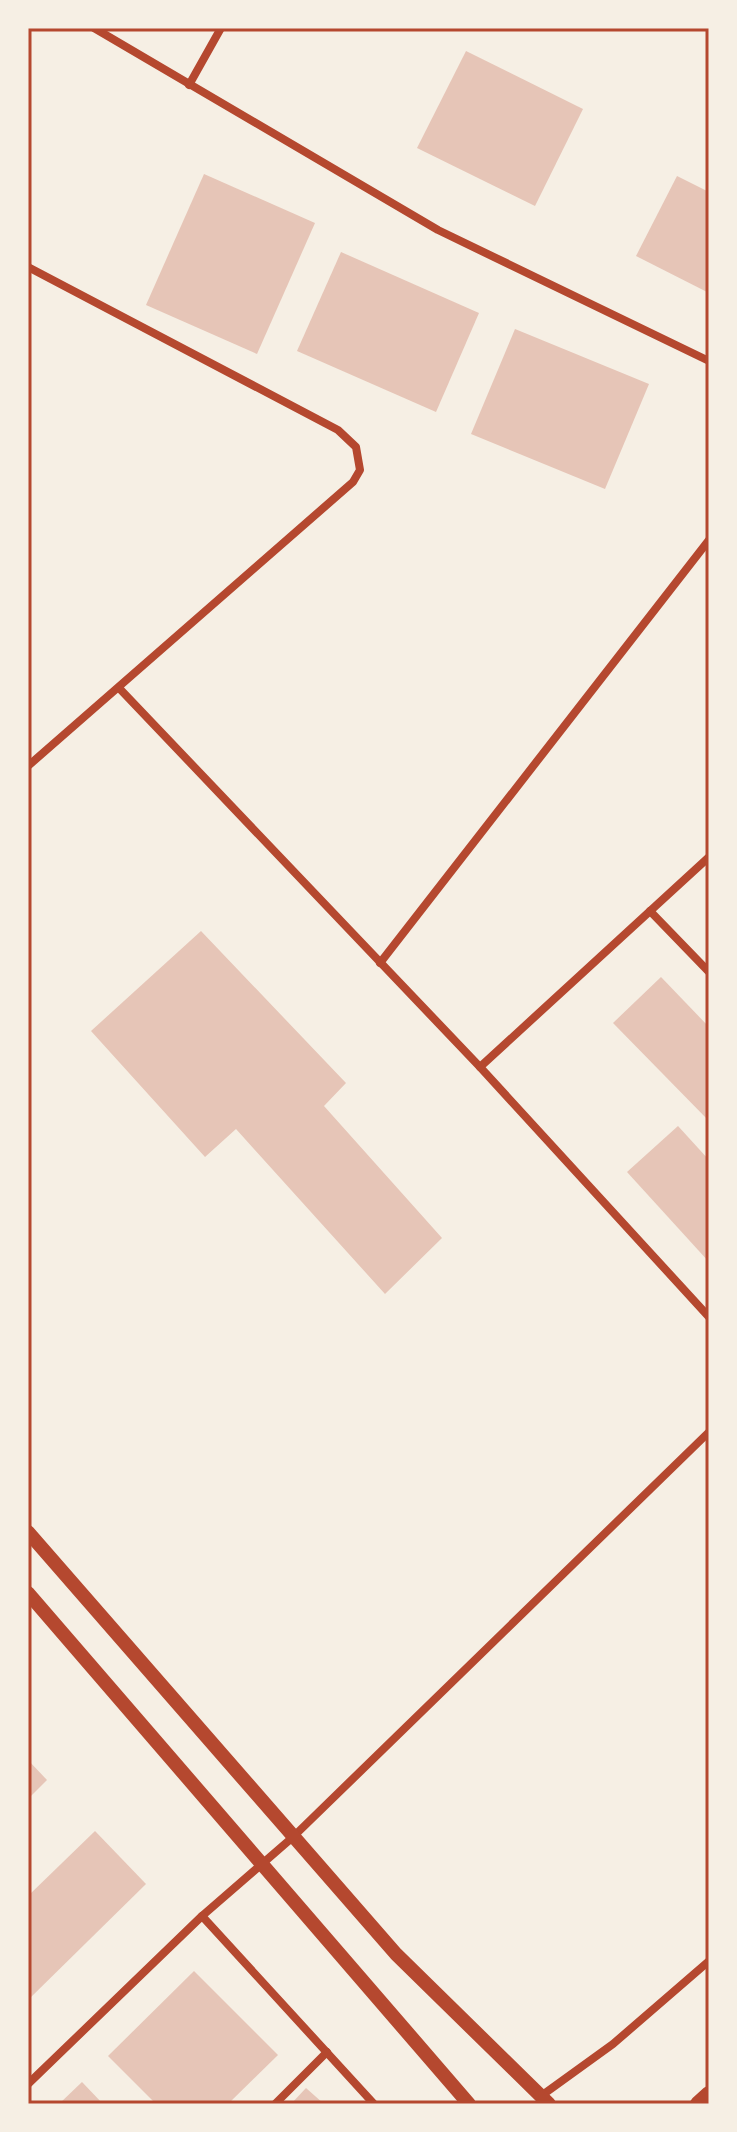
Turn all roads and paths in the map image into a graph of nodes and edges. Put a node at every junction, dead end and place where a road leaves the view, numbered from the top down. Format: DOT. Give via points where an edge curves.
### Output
graph roads {
  1 [pos="94,28"];
  2 [pos="221,28"];
  3 [pos="189,85"];
  4 [pos="28,267"];
  5 [pos="709,361"];
  6 [pos="709,540"];
  7 [pos="119,688"];
  8 [pos="28,766"];
  9 [pos="709,857"];
  10 [pos="650,911"];
  11 [pos="380,963"];
  12 [pos="709,972"];
  13 [pos="480,1067"];
  14 [pos="709,1317"];
  15 [pos="709,1432"];
  16 [pos="28,1532"];
  17 [pos="28,1593"];
  18 [pos="293,1837"];
  19 [pos="263,1864"];
  20 [pos="202,1916"];
  21 [pos="709,1961"];
  22 [pos="327,2052"];
  23 [pos="28,2084"];
  24 [pos="709,2094"];
  25 [pos="545,2100"];
  26 [pos="275,2104"];
  27 [pos="374,2104"];
  28 [pos="469,2104"];
  29 [pos="698,2104"];
  1 -- 3 [label="street"];
  2 -- 3 [label="street"];
  3 -- 5 [label="street" via="438,230"];
  4 -- 7 [label="street" via="292,404 338,430 356,447 360,470 353,482"];
  6 -- 11 [label="street"];
  7 -- 8 [label="street"];
  7 -- 11 [label="street"];
  9 -- 10 [label="street"];
  10 -- 12 [label="street"];
  10 -- 13 [label="street"];
  11 -- 13 [label="street"];
  13 -- 14 [label="street"];
  15 -- 18 [label="street"];
  16 -- 18 [label="street"];
  17 -- 19 [label="street"];
  18 -- 19 [label="street"];
  18 -- 25 [label="street" via="396,1954"];
  19 -- 20 [label="street"];
  19 -- 28 [label="street"];
  20 -- 22 [label="street"];
  20 -- 23 [label="street"];
  21 -- 25 [label="street"];
  22 -- 26 [label="street"];
  22 -- 27 [label="street"];
  24 -- 29 [label="main road"];
}
